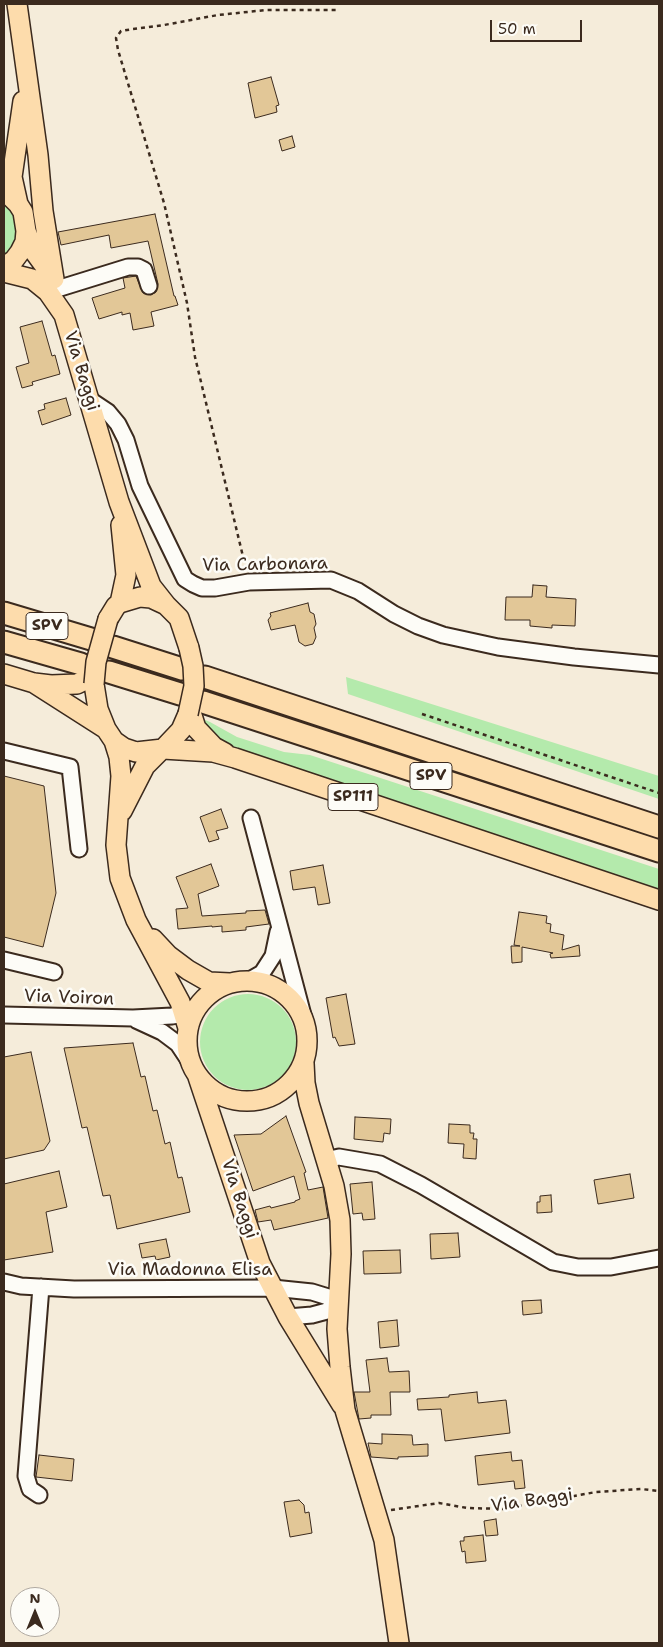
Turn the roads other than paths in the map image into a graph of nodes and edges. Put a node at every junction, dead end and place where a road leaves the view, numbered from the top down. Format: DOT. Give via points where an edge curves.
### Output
graph roads {
  1 [pos="17,4"];
  2 [pos="26,72"];
  3 [pos="11,198"];
  4 [pos="26,231"];
  5 [pos="4,267"];
  6 [pos="4,272"];
  7 [pos="56,284"];
  8 [pos="149,286"];
  9 [pos="64,315"];
  10 [pos="90,400"];
  11 [pos="120,502"];
  12 [pos="120,603"];
  13 [pos="166,605"];
  14 [pos="4,613"];
  15 [pos="91,640"];
  16 [pos="4,642"];
  17 [pos="113,647"];
  18 [pos="659,665"];
  19 [pos="182,669"];
  20 [pos="93,672"];
  21 [pos="4,674"];
  22 [pos="205,677"];
  23 [pos="34,683"];
  24 [pos="190,707"];
  25 [pos="110,735"];
  26 [pos="162,750"];
  27 [pos="4,751"];
  28 [pos="235,758"];
  29 [pos="119,817"];
  30 [pos="251,818"];
  31 [pos="659,827"];
  32 [pos="79,849"];
  33 [pos="659,851"];
  34 [pos="659,900"];
  35 [pos="136,920"];
  36 [pos="279,928"];
  37 [pos="4,960"];
  38 [pos="54,972"];
  39 [pos="239,982"];
  40 [pos="172,987"];
  41 [pos="4,1015"];
  42 [pos="157,1017"];
  43 [pos="189,1017"];
  44 [pos="133,1018"];
  45 [pos="304,1019"];
  46 [pos="304,1063"];
  47 [pos="194,1069"];
  48 [pos="326,1160"];
  49 [pos="659,1258"];
  50 [pos="4,1282"];
  51 [pos="41,1287"];
  52 [pos="273,1288"];
  53 [pos="338,1300"];
  54 [pos="288,1317"];
  55 [pos="345,1410"];
  56 [pos="39,1496"];
  57 [pos="399,1643"];
  1 -- 2 [label="main road"];
  2 -- 3 [label="main road"];
  2 -- 7 [label="main road"];
  3 -- 4 [label="main road" via="26,222"];
  4 -- 5 [label="main road" via="20,252"];
  4 -- 7 [label="main road" via="33,250"];
  6 -- 9 [label="main road, Via Baggi" via="32,279 48,292"];
  7 -- 8 [label="street" via="138,267 144,270"];
  7 -- 9 [label="main road"];
  9 -- 10 [label="main road, Via Baggi"];
  10 -- 11 [label="main road, Via Baggi"];
  10 -- 18 [label="street, Via Carbonara" via="108,412 118,424 140,486 185,578 193,584 215,588 249,582 331,580 358,591 418,626 443,635 498,647"];
  11 -- 12 [label="main road, Via Baggi" via="126,575"];
  11 -- 13 [label="main road, Via Baggi" via="150,586"];
  12 -- 13 [label="main road" via="140,597"];
  12 -- 20 [label="main road, bridge" via="108,619"];
  13 -- 24 [label="main road, Via Baggi, bridge" via="179,618 189,648 194,686"];
  14 -- 15 [label="highway, SPV"];
  16 -- 20 [label="highway, SPV"];
  17 -- 19 [label="highway"];
  20 -- 23 [label="main road, SP111" via="67,685"];
  20 -- 24 [label="highway, SPV"];
  20 -- 25 [label="main road, Via Baggi" via="98,709"];
  21 -- 23 [label="main road, SP111"];
  22 -- 31 [label="highway, SPV"];
  23 -- 25 [label="main road, SP111"];
  24 -- 26 [label="main road, Via Baggi" via="181,730"];
  24 -- 28 [label="main road, SP111" via="196,728 214,747"];
  24 -- 33 [label="highway, SPV"];
  25 -- 26 [label="main road, SP111" via="124,748 136,752"];
  25 -- 29 [label="main road, Via Baggi" via="119,757"];
  26 -- 28 [label="main road, SP111" via="186,749"];
  26 -- 29 [label="main road, Via Baggi" via="146,766"];
  27 -- 32 [label="street" via="70,767"];
  28 -- 34 [label="main road, SP111"];
  29 -- 35 [label="main road, Via Baggi" via="116,845 120,878"];
  30 -- 36 [label="street, Via Baggi"];
  35 -- 39 [label="main road, Via Baggi" via="168,955 188,970 209,982"];
  35 -- 40 [label="main road, Via Baggi"];
  36 -- 39 [label="street, Via Baggi" via="273,956 262,972"];
  36 -- 45 [label="street, Via Baggi"];
  37 -- 38 [label="street"];
  39 -- 43 [label="main road, Via Baggi" via="217,989"];
  39 -- 45 [label="main road, Via Baggi" via="266,984 282,992"];
  40 -- 42 [label="street" via="171,1000"];
  40 -- 43 [label="main road, Via Baggi"];
  41 -- 44 [label="street, Via Voiron"];
  42 -- 43 [label="street, Via Voiron"];
  42 -- 44 [label="street, Via Voiron"];
  43 -- 47 [label="main road, Via Baggi" via="187,1051"];
  44 -- 47 [label="street, Via Voiron" via="178,1044"];
  45 -- 46 [label="main road, Via Baggi" via="307,1041"];
  46 -- 47 [label="main road, Via Baggi" via="285,1089 255,1101 223,1097 209,1088"];
  46 -- 48 [label="main road, Via Baggi" via="309,1103"];
  47 -- 52 [label="main road, Via Baggi" via="260,1263"];
  48 -- 49 [label="street" via="339,1158 380,1164 553,1262 578,1267 611,1267"];
  48 -- 53 [label="main road, Via Baggi" via="340,1220"];
  50 -- 51 [label="street, Via Madonna Elisa"];
  51 -- 52 [label="street, Via Madonna Elisa"];
  51 -- 56 [label="street" via="26,1476 30,1489"];
  52 -- 53 [label="street, Via Madonna Elisa" via="312,1292"];
  52 -- 54 [label="main road, Via Baggi"];
  53 -- 54 [label="street" via="327,1310"];
  53 -- 55 [label="main road, Via Baggi" via="337,1330"];
  54 -- 55 [label="main road, Via Baggi"];
  55 -- 57 [label="main road, Via Baggi" via="384,1540"];
}
